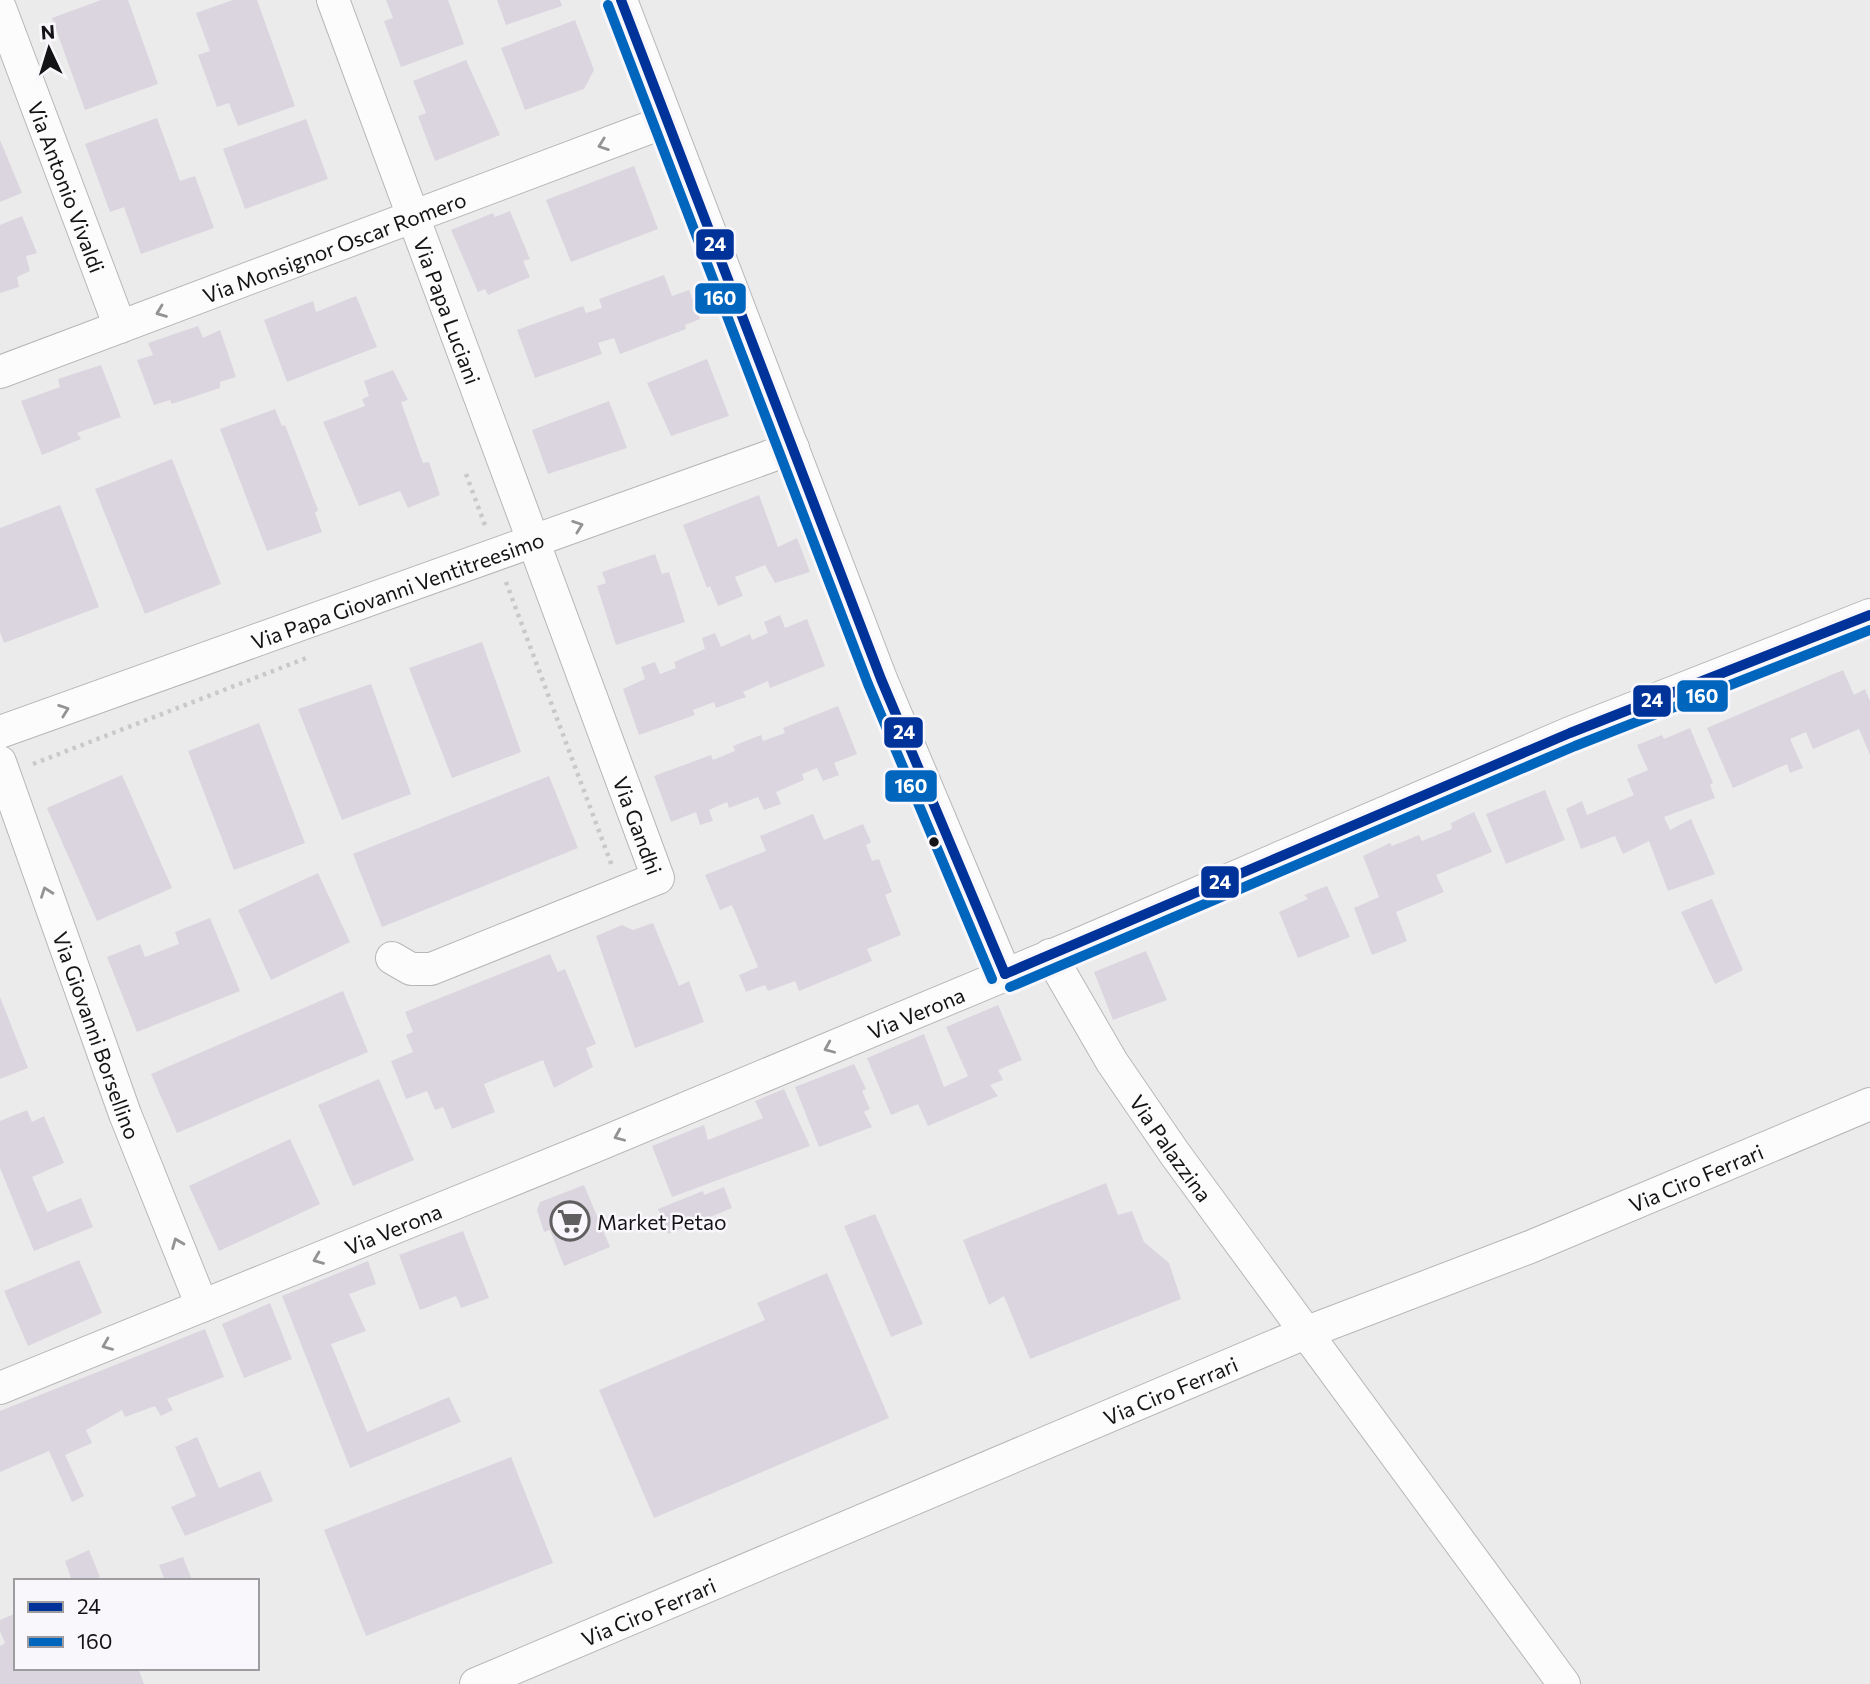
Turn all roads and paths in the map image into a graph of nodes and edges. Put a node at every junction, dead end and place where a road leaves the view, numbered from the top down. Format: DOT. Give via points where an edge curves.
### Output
graph roads {
  1 [pos="332,0"];
  2 [pos="621,0"];
  3 [pos="0,8"];
  4 [pos="667,121"];
  5 [pos="413,215"];
  6 [pos="120,327"];
  7 [pos="0,372"];
  8 [pos="793,448"];
  9 [pos="534,542"];
  10 [pos="493,586"];
  11 [pos="1870,615"];
  12 [pos="313,656"];
  13 [pos="0,732"];
  14 [pos="2,768"];
  15 [pos="622,892"];
  16 [pos="1050,955"];
  17 [pos="392,958"];
  18 [pos="1005,974"];
  19 [pos="1870,1104"];
  20 [pos="202,1306"];
  21 [pos="1305,1333"];
  22 [pos="0,1388"];
  23 [pos="475,1684"];
  24 [pos="1564,1684"];
  1 -- 5 [label="street, Via Papa Luciani"];
  2 -- 4 [label="street"];
  3 -- 6 [label="street, Via Antonio Vivaldi"];
  4 -- 5 [label="street, Via Monsignor Oscar Romero, one-way"];
  4 -- 8 [label="street"];
  5 -- 6 [label="street, Via Monsignor Oscar Romero, one-way"];
  5 -- 9 [label="street, Via Papa Luciani"];
  6 -- 7 [label="street, Via Monsignor Oscar Romero"];
  9 -- 8 [label="street, Via Papa Giovanni Ventitreesimo, one-way"];
  8 -- 18 [label="street" via="881,679"];
  13 -- 9 [label="street, Via Papa Giovanni Ventitreesimo, one-way"];
  9 -- 15 [label="street, Via Gandhi" via="658,878"];
  10 -- 15 [label="path" via="506,581"];
  11 -- 16 [label="street, Via Verona" via="1570,733"];
  12 -- 14 [label="path"];
  20 -- 14 [label="street, Via Giovanni Borsellino, one-way" via="125,1114"];
  15 -- 17 [label="street, Via Gandhi" via="431,969 411,969"];
  16 -- 18 [label="street, Via Verona"];
  16 -- 21 [label="street, Via Palazzina" via="1112,1062"];
  18 -- 20 [label="street, Via Verona, one-way"];
  19 -- 21 [label="street, Via Ciro Ferrari" via="1530,1247"];
  20 -- 22 [label="street, Via Verona, one-way"];
  21 -- 23 [label="street, Via Ciro Ferrari"];
  21 -- 24 [label="street, Via Palazzina"];
}
